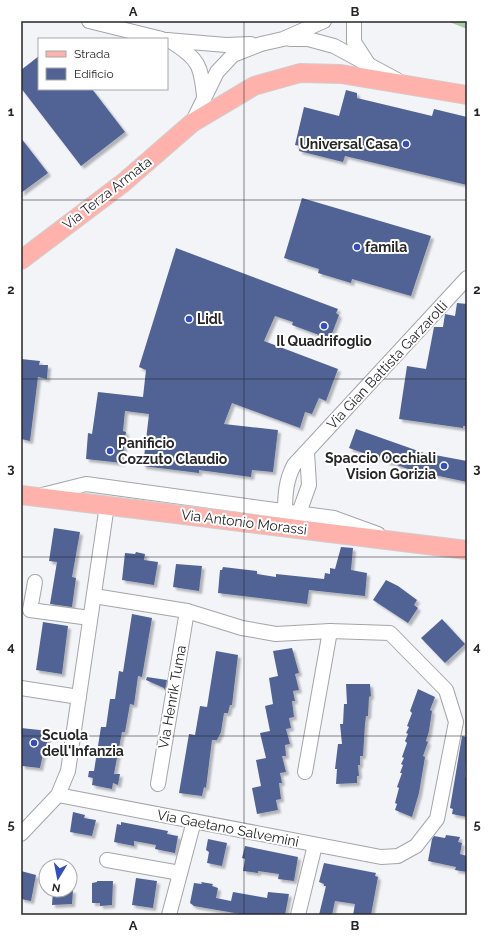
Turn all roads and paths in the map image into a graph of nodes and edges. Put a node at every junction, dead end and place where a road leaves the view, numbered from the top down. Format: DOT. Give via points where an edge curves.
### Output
graph roads {
  1 [pos="89,21"];
  2 [pos="324,21"];
  3 [pos="354,21"];
  4 [pos="158,38"];
  5 [pos="283,39"];
  6 [pos="168,40"];
  7 [pos="168,41"];
  8 [pos="261,44"];
  9 [pos="368,64"];
  10 [pos="405,84"];
  11 [pos="467,95"];
  12 [pos="204,96"];
  13 [pos="192,123"];
  14 [pos="21,260"];
  15 [pos="467,278"];
  16 [pos="306,452"];
  17 [pos="29,495"];
  18 [pos="107,505"];
  19 [pos="292,512"];
  20 [pos="398,542"];
  21 [pos="467,550"];
  22 [pos="35,582"];
  23 [pos="94,596"];
  24 [pos="187,611"];
  25 [pos="90,618"];
  26 [pos="330,631"];
  27 [pos="21,688"];
  28 [pos="79,698"];
  29 [pos="305,772"];
  30 [pos="158,784"];
  31 [pos="58,795"];
  32 [pos="194,821"];
  33 [pos="21,834"];
  34 [pos="314,844"];
  35 [pos="107,860"];
  36 [pos="180,873"];
  37 [pos="173,914"];
  38 [pos="298,915"];
  1 -- 4 [label="street"];
  2 -- 5 [label="street, Via Terza Armata"];
  3 -- 9 [label="street" via="354,42"];
  5 -- 8 [label="street, Via Terza Armata"];
  5 -- 9 [label="street" via="308,39 334,46"];
  6 -- 8 [label="street" via="226,45"];
  7 -- 12 [label="street" via="188,52 201,70"];
  8 -- 12 [label="street, Via Terza Armata" via="233,55 217,72"];
  9 -- 10 [label="street"];
  10 -- 11 [label="main road, Via Terza Armata"];
  10 -- 13 [label="main road, Via Terza Armata" via="341,74 300,74 254,86"];
  12 -- 13 [label="street, Via Terza Armata"];
  13 -- 14 [label="main road, Via Terza Armata" via="123,183"];
  15 -- 16 [label="street, Via Gian Battista Garzarolli"];
  16 -- 19 [label="street" via="309,485"];
  16 -- 19 [label="street, Via Gian Battista Garzarolli" via="289,474 285,495"];
  17 -- 18 [label="main road, Via Antonio Morassi"];
  17 -- 19 [label="street" via="86,484"];
  18 -- 20 [label="main road, Via Antonio Morassi"];
  18 -- 23 [label="street"];
  19 -- 20 [label="street" via="334,518"];
  20 -- 21 [label="main road, Via Antonio Morassi"];
  22 -- 25 [label="street" via="30,610"];
  23 -- 24 [label="street"];
  23 -- 25 [label="street"];
  24 -- 26 [label="street" via="242,628 276,634"];
  24 -- 30 [label="street, Via Henrik Tuma"];
  25 -- 28 [label="street"];
  26 -- 29 [label="street"];
  26 -- 34 [label="street, Via Gaetano Salvemini" via="390,633 446,690 456,722 437,819 416,846 398,856 381,857"];
  27 -- 28 [label="street"];
  28 -- 31 [label="street" via="68,771"];
  31 -- 32 [label="street, Via Gaetano Salvemini"];
  31 -- 33 [label="street"];
  32 -- 34 [label="street, Via Gaetano Salvemini"];
  32 -- 36 [label="street"];
  34 -- 38 [label="street"];
  35 -- 36 [label="street"];
  36 -- 37 [label="street"];
}
